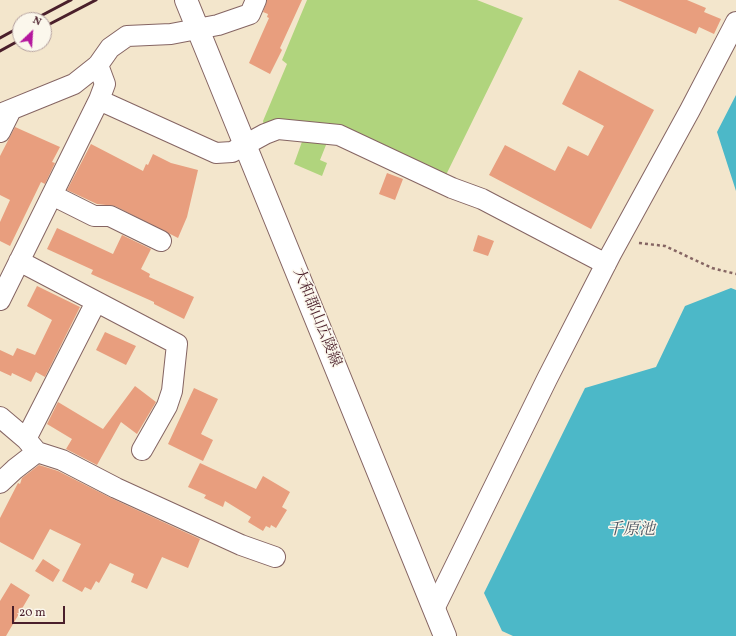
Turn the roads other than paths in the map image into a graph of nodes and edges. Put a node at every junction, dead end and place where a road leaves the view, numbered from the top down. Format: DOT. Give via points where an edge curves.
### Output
graph roads {
  1 [pos="186,0"];
  2 [pos="256,0"];
  3 [pos="736,22"];
  4 [pos="198,29"];
  5 [pos="98,65"];
  6 [pos="99,100"];
  7 [pos="6,112"];
  8 [pos="0,132"];
  9 [pos="246,144"];
  10 [pos="52,195"];
  11 [pos="161,241"];
  12 [pos="19,261"];
  13 [pos="606,264"];
  14 [pos="0,300"];
  15 [pos="96,302"];
  16 [pos="0,417"];
  17 [pos="31,446"];
  18 [pos="142,450"];
  19 [pos="0,483"];
  20 [pos="275,557"];
  21 [pos="434,609"];
  22 [pos="445,636"];
  1 -- 4 [label="main road, 大和郡山広陵線"];
  2 -- 4 [label="street" via="250,14"];
  3 -- 13 [label="street"];
  4 -- 5 [label="street" via="171,34 126,36 110,48"];
  4 -- 9 [label="main road, 大和郡山広陵線"];
  5 -- 6 [label="street" via="105,84"];
  5 -- 7 [label="street" via="74,84"];
  6 -- 9 [label="street" via="216,153 232,152"];
  6 -- 10 [label="street"];
  7 -- 8 [label="street"];
  9 -- 13 [label="street" via="278,129 339,135 452,188 482,199"];
  9 -- 21 [label="main road, 大和郡山広陵線"];
  10 -- 11 [label="street" via="94,216 110,216"];
  10 -- 12 [label="street"];
  12 -- 14 [label="street"];
  12 -- 15 [label="street"];
  13 -- 21 [label="street"];
  15 -- 17 [label="street"];
  15 -- 18 [label="street" via="177,344 172,390 167,406"];
  16 -- 17 [label="street"];
  17 -- 19 [label="street" via="15,469"];
  17 -- 20 [label="street" via="241,545"];
  21 -- 22 [label="main road, 大和郡山広陵線"];
}
